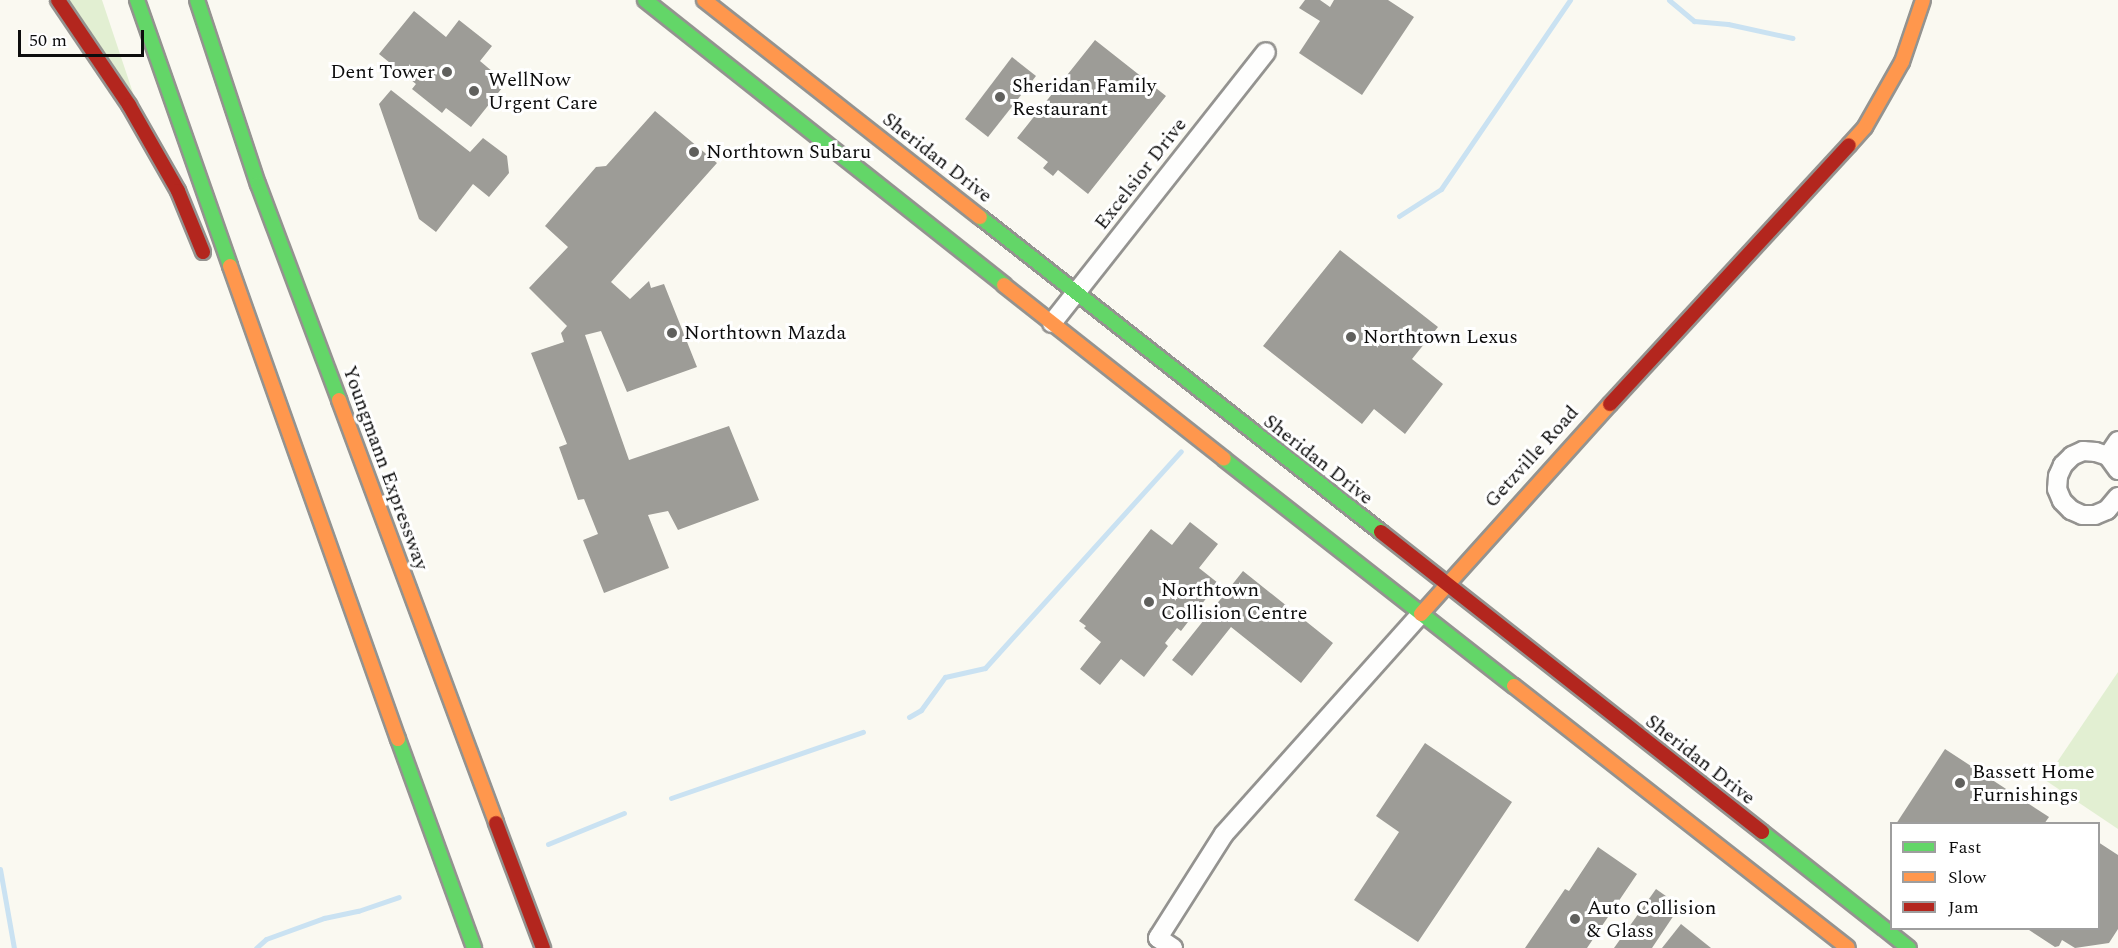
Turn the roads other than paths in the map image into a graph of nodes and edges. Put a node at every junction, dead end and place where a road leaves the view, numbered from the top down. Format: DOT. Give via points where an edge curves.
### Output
graph roads {
  1 [pos="58,0"];
  2 [pos="137,0"];
  3 [pos="197,0"];
  4 [pos="645,0"];
  5 [pos="704,0"];
  6 [pos="1923,0"];
  7 [pos="1266,52"];
  8 [pos="207,262"];
  9 [pos="1075,293"];
  10 [pos="1052,323"];
  11 [pos="239,336"];
  12 [pos="2118,441"];
  13 [pos="2113,463"];
  14 [pos="309,495"];
  15 [pos="2118,497"];
  16 [pos="1446,586"];
  17 [pos="1421,614"];
  18 [pos="1165,943"];
  19 [pos="474,948"];
  20 [pos="543,948"];
  21 [pos="1848,948"];
  22 [pos="1909,948"];
  1 -- 8 [label="main road" via="129,105 178,191"];
  2 -- 14 [label="main road"];
  3 -- 20 [label="main road, Youngmann Expressway" via="258,184"];
  4 -- 10 [label="main road"];
  5 -- 9 [label="main road, Sheridan Drive"];
  6 -- 16 [label="main road, Getzville Road" via="1902,62 1865,127"];
  7 -- 9 [label="street, Excelsior Drive"];
  9 -- 10 [label="street, Excelsior Drive"];
  9 -- 16 [label="main road, Sheridan Drive"];
  10 -- 17 [label="main road"];
  11 -- 14 [label="main road"];
  12 -- 13 [label="street"];
  13 -- 15 [label="street" via="2096,452 2083,451 2072,456 2062,465 2057,489 2062,501 2082,515 2107,510"];
  14 -- 19 [label="main road"];
  16 -- 17 [label="main road, Getzville Road"];
  16 -- 22 [label="main road, Sheridan Drive"];
  17 -- 18 [label="street, Getzville Road" via="1224,834"];
  17 -- 21 [label="main road"];
}
